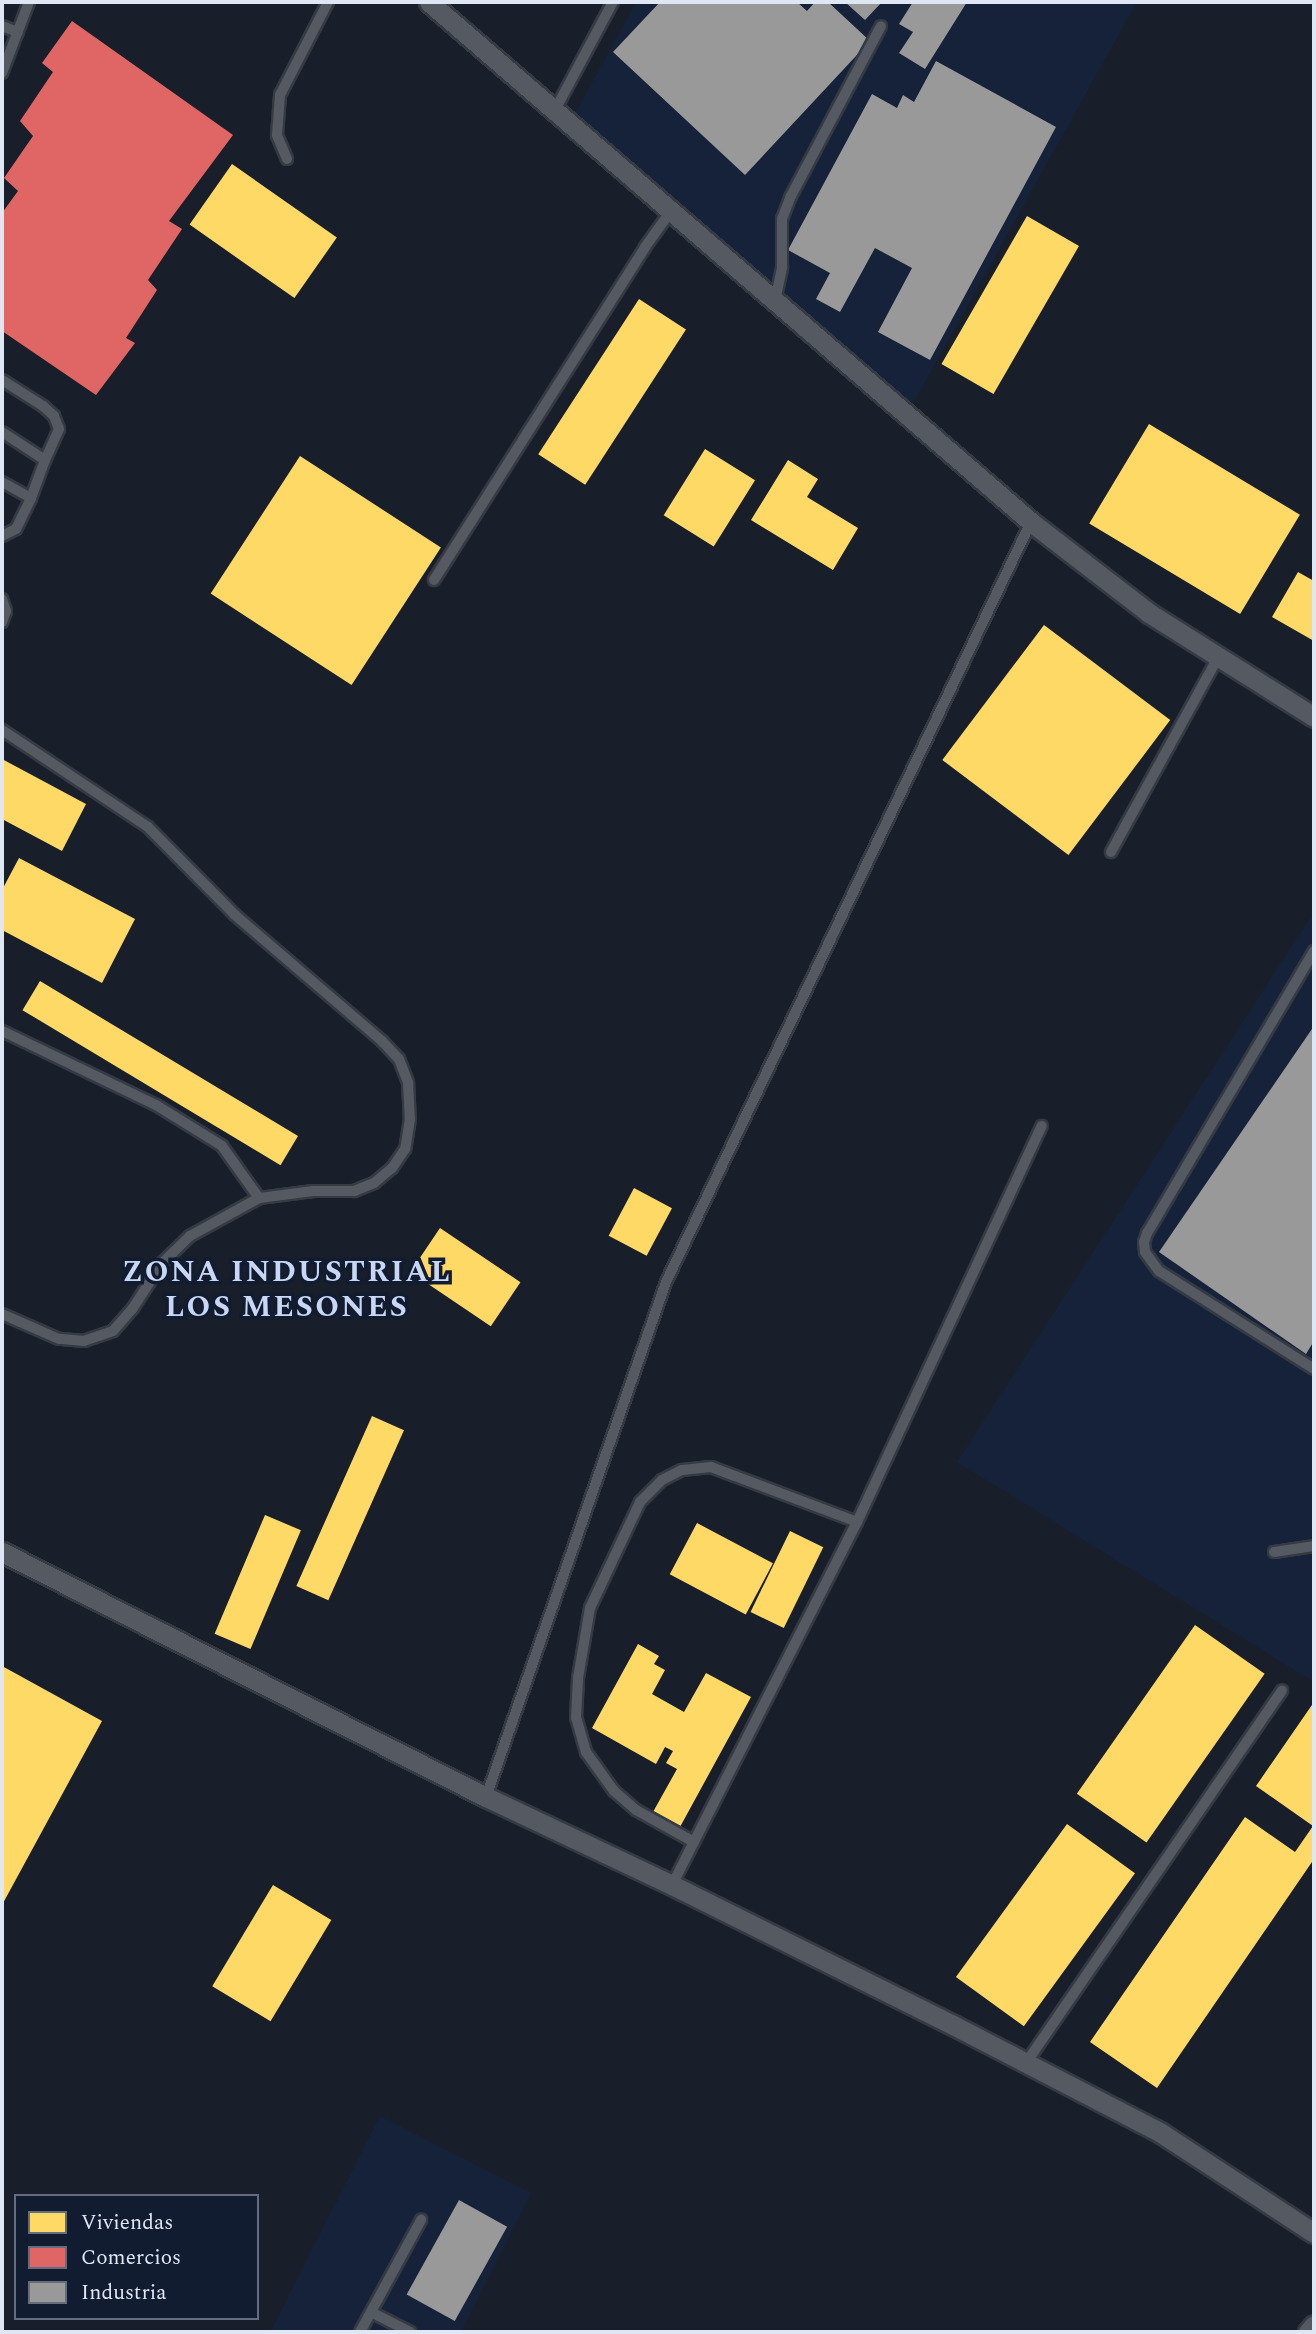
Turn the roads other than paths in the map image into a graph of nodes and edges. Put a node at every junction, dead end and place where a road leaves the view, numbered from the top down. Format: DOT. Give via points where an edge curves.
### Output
graph roads {
  1 [pos="29,2"];
  2 [pos="328,2"];
  3 [pos="429,2"];
  4 [pos="613,2"];
  5 [pos="2,26"];
  6 [pos="881,26"];
  7 [pos="18,33"];
  8 [pos="2,73"];
  9 [pos="555,110"];
  10 [pos="287,159"];
  11 [pos="671,211"];
  12 [pos="775,301"];
  13 [pos="2,380"];
  14 [pos="2,432"];
  15 [pos="45,460"];
  16 [pos="2,482"];
  17 [pos="32,498"];
  18 [pos="1031,522"];
  19 [pos="2,536"];
  20 [pos="434,580"];
  21 [pos="2,598"];
  22 [pos="2,622"];
  23 [pos="1219,657"];
  24 [pos="1314,717"];
  25 [pos="2,730"];
  26 [pos="1111,852"];
  27 [pos="1314,951"];
  28 [pos="2,1031"];
  29 [pos="1042,1126"];
  30 [pos="259,1198"];
  31 [pos="2,1314"];
  32 [pos="1314,1369"];
  33 [pos="857,1522"];
  34 [pos="1314,1546"];
  35 [pos="2,1552"];
  36 [pos="1274,1552"];
  37 [pos="1282,1691"];
  38 [pos="486,1797"];
  39 [pos="694,1842"];
  40 [pos="672,1885"];
  41 [pos="1026,2063"];
  42 [pos="421,2220"];
  43 [pos="1314,2233"];
  44 [pos="371,2312"];
  45 [pos="1314,2325"];
  46 [pos="360,2332"];
  47 [pos="410,2332"];
  48 [pos="1308,2332"];
  1 -- 7 [label="lane"];
  2 -- 10 [label="lane" via="280,95 277,135"];
  3 -- 9 [label="street"];
  4 -- 9 [label="lane"];
  5 -- 7 [label="lane"];
  6 -- 12 [label="lane" via="782,219 782,267"];
  7 -- 8 [label="lane"];
  9 -- 11 [label="street"];
  11 -- 12 [label="street"];
  11 -- 20 [label="lane"];
  12 -- 18 [label="street"];
  13 -- 15 [label="lane" via="54,416 58,437"];
  14 -- 15 [label="lane"];
  15 -- 17 [label="lane"];
  16 -- 17 [label="lane"];
  17 -- 19 [label="lane" via="16,529"];
  18 -- 23 [label="street" via="1149,613"];
  18 -- 38 [label="lane" via="666,1282"];
  21 -- 22 [label="lane" via="6,611"];
  23 -- 24 [label="street"];
  23 -- 26 [label="lane"];
  25 -- 30 [label="lane" via="148,827 235,915 383,1041 398,1059 408,1083 410,1119 405,1149 392,1168 374,1183 354,1191"];
  27 -- 32 [label="lane" via="1144,1242 1145,1252 1159,1271"];
  28 -- 30 [label="lane" via="156,1105 222,1146"];
  29 -- 33 [label="lane"];
  30 -- 31 [label="lane" via="190,1236 162,1263 113,1331 84,1341 59,1339"];
  33 -- 39 [label="lane"];
  33 -- 39 [label="lane" via="711,1467 682,1470 663,1480 640,1502 590,1608 576,1718 586,1752 614,1791 636,1810"];
  34 -- 36 [label="lane"];
  35 -- 38 [label="street"];
  37 -- 41 [label="lane"];
  38 -- 40 [label="street"];
  39 -- 40 [label="lane"];
  40 -- 41 [label="street"];
  41 -- 43 [label="street" via="1161,2133"];
  42 -- 44 [label="lane"];
  44 -- 46 [label="lane"];
  44 -- 47 [label="lane"];
  45 -- 48 [label="street"];
}
